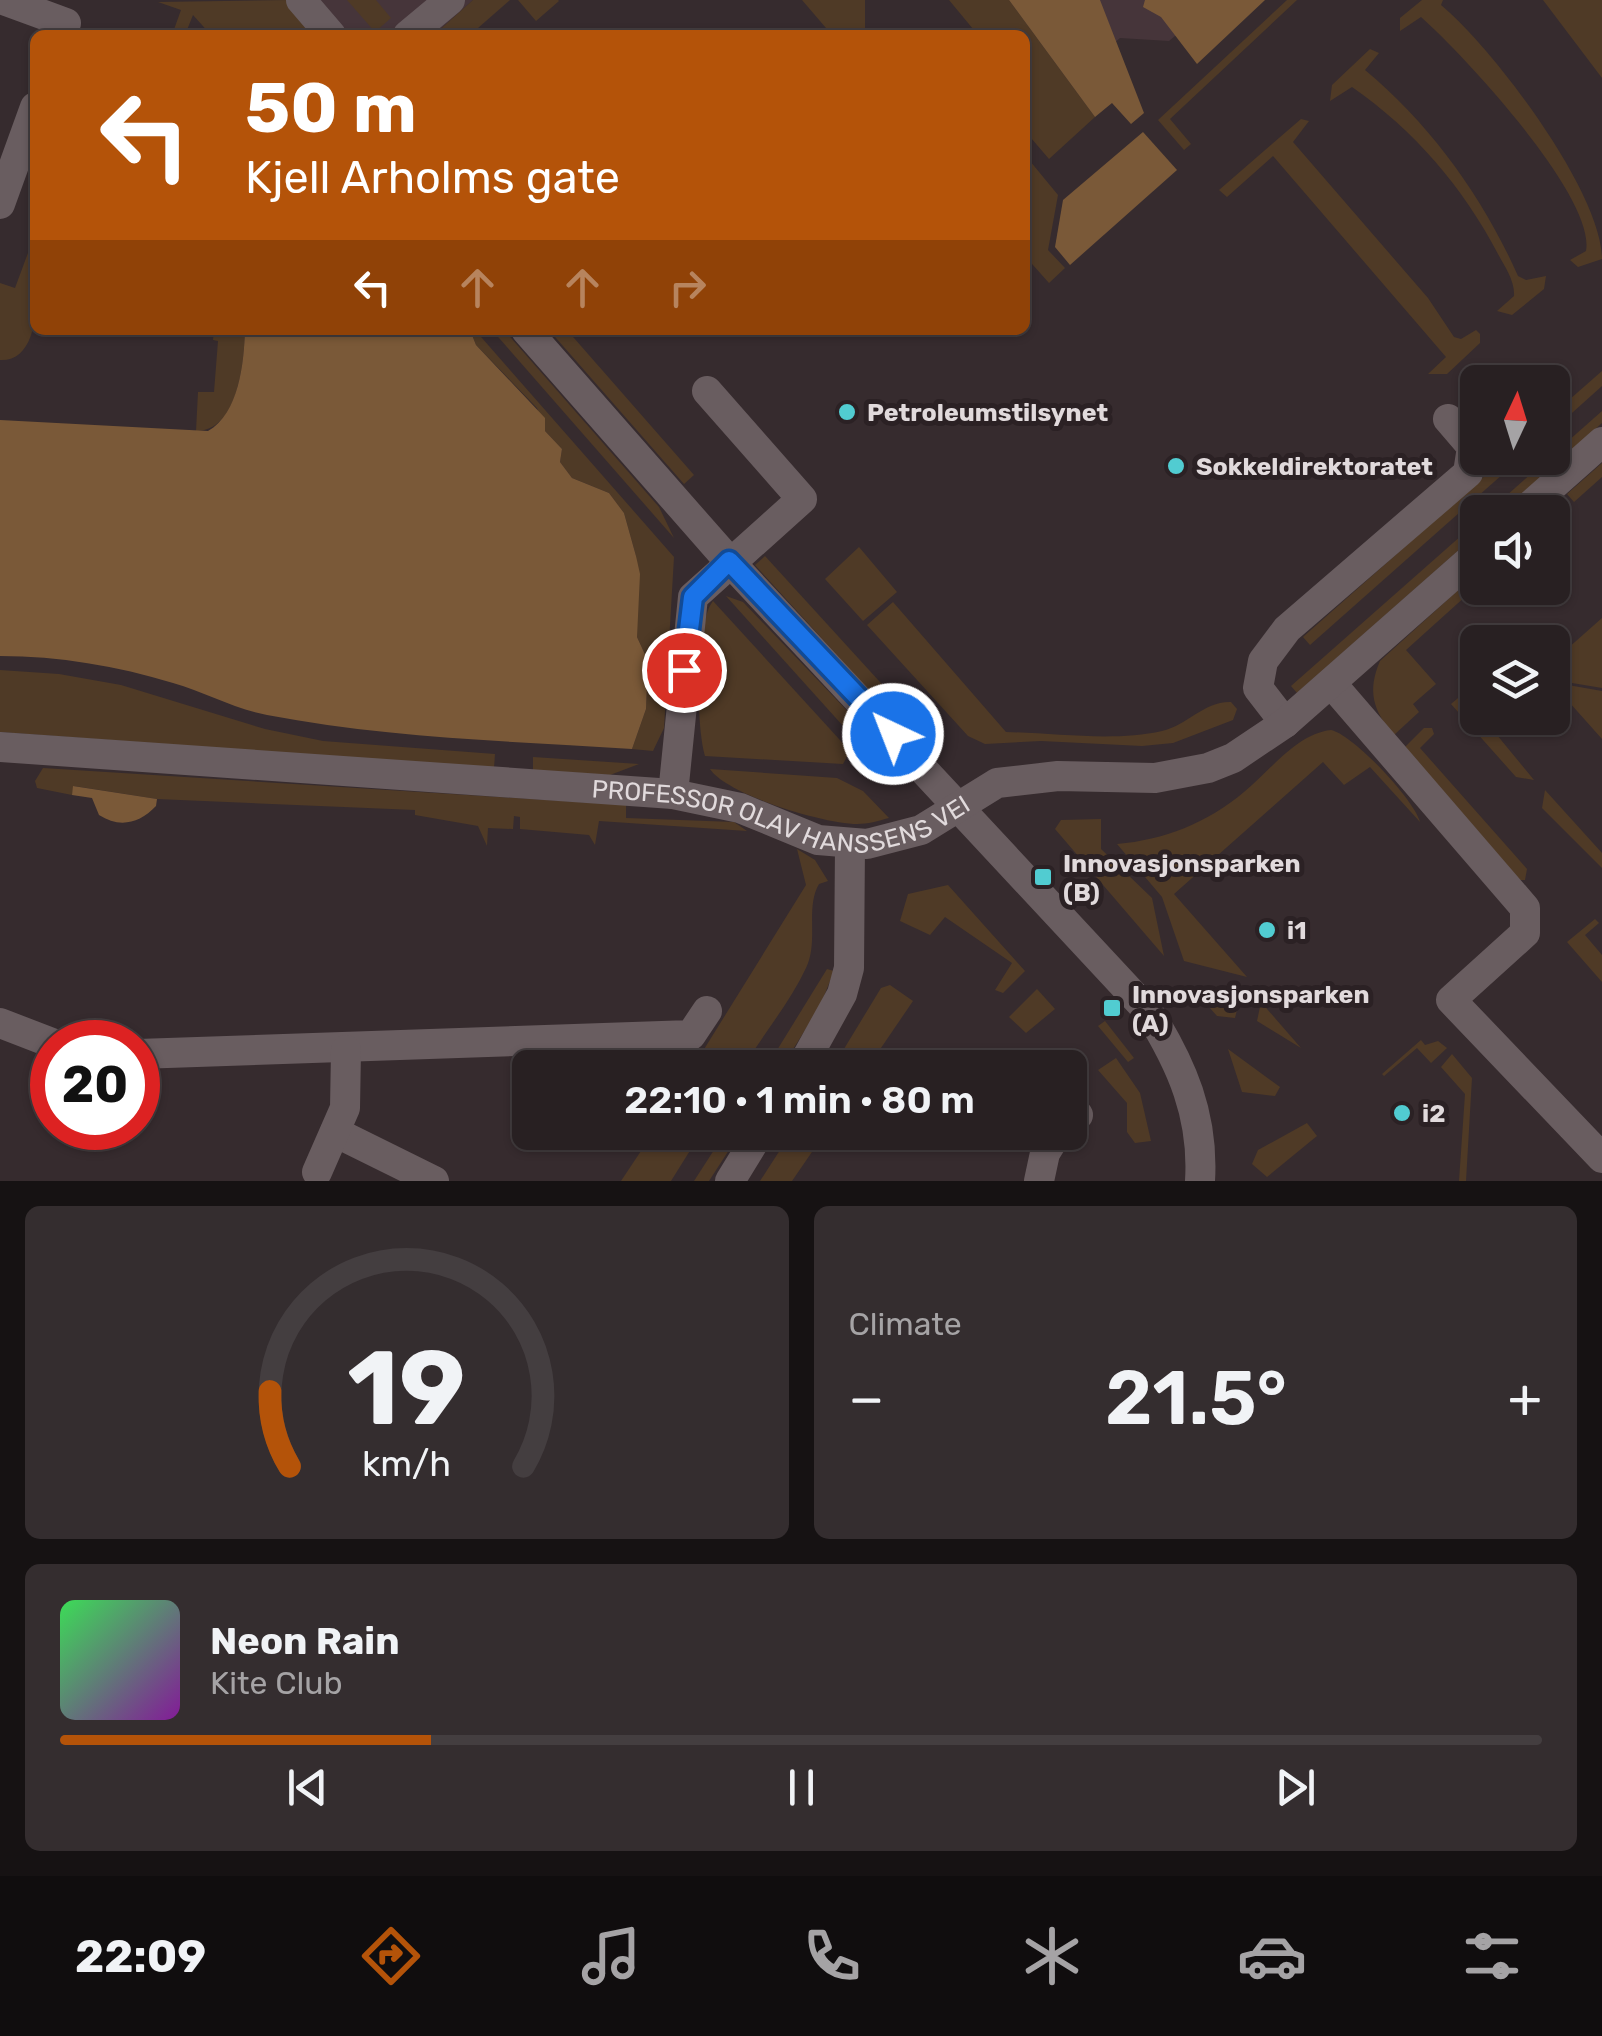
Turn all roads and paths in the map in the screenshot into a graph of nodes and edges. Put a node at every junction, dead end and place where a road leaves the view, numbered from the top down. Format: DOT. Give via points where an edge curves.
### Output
graph roads {
  1 [pos="3,0"];
  2 [pos="300,0"];
  3 [pos="450,0"];
  4 [pos="63,30"];
  5 [pos="327,30"];
  6 [pos="414,30"];
  7 [pos="30,121"];
  8 [pos="0,204"];
  9 [pos="530,335"];
  10 [pos="707,392"];
  11 [pos="1448,419"];
  12 [pos="1602,442"];
  13 [pos="1541,495"];
  14 [pos="729,561"];
  15 [pos="1460,568"];
  16 [pos="1331,683"];
  17 [pos="1285,724"];
  18 [pos="0,747"];
  19 [pos="674,794"];
  20 [pos="960,806"];
  21 [pos="850,845"];
  22 [pos="707,1010"];
  23 [pos="0,1022"];
  24 [pos="30,1034"];
  25 [pos="346,1050"];
  26 [pos="811,1050"];
  27 [pos="160,1054"];
  28 [pos="336,1132"];
  29 [pos="749,1150"];
  30 [pos="1047,1150"];
  31 [pos="1602,1158"];
  32 [pos="316,1172"];
  33 [pos="434,1181"];
  34 [pos="730,1181"];
  35 [pos="1039,1181"];
  36 [pos="1200,1181"];
  1 -- 4 [label="street" via="66,23"];
  2 -- 5 [label="street"];
  3 -- 6 [label="street"];
  7 -- 8 [label="street"];
  9 -- 14 [label="street"];
  10 -- 14 [label="street" via="802,498"];
  11 -- 17 [label="street" via="1472,446 1468,473 1287,629 1264,660 1258,688"];
  12 -- 13 [label="street"];
  14 -- 19 [label="street" via="693,597 688,616"];
  14 -- 20 [label="street"];
  15 -- 16 [label="street, PROFESSOR OLAV HANSSENS VEI"];
  16 -- 17 [label="street, PROFESSOR OLAV HANSSENS VEI"];
  16 -- 31 [label="street" via="1525,908 1525,933 1451,1000"];
  17 -- 20 [label="street, PROFESSOR OLAV HANSSENS VEI" via="1233,758 1190,773 1029,778 997,783"];
  18 -- 19 [label="street, PROFESSOR OLAV HANSSENS VEI"];
  19 -- 21 [label="street, PROFESSOR OLAV HANSSENS VEI" via="722,802 818,840"];
  20 -- 21 [label="street, PROFESSOR OLAV HANSSENS VEI" via="921,830"];
  20 -- 36 [label="street" via="1148,1011 1175,1054 1197,1114"];
  21 -- 26 [label="street" via="849,968"];
  22 -- 25 [label="street" via="691,1035"];
  23 -- 24 [label="street"];
  25 -- 27 [label="street"];
  25 -- 28 [label="street" via="346,1097"];
  28 -- 32 [label="street"];
  28 -- 33 [label="street"];
  29 -- 34 [label="street"];
  30 -- 35 [label="street"];
}
